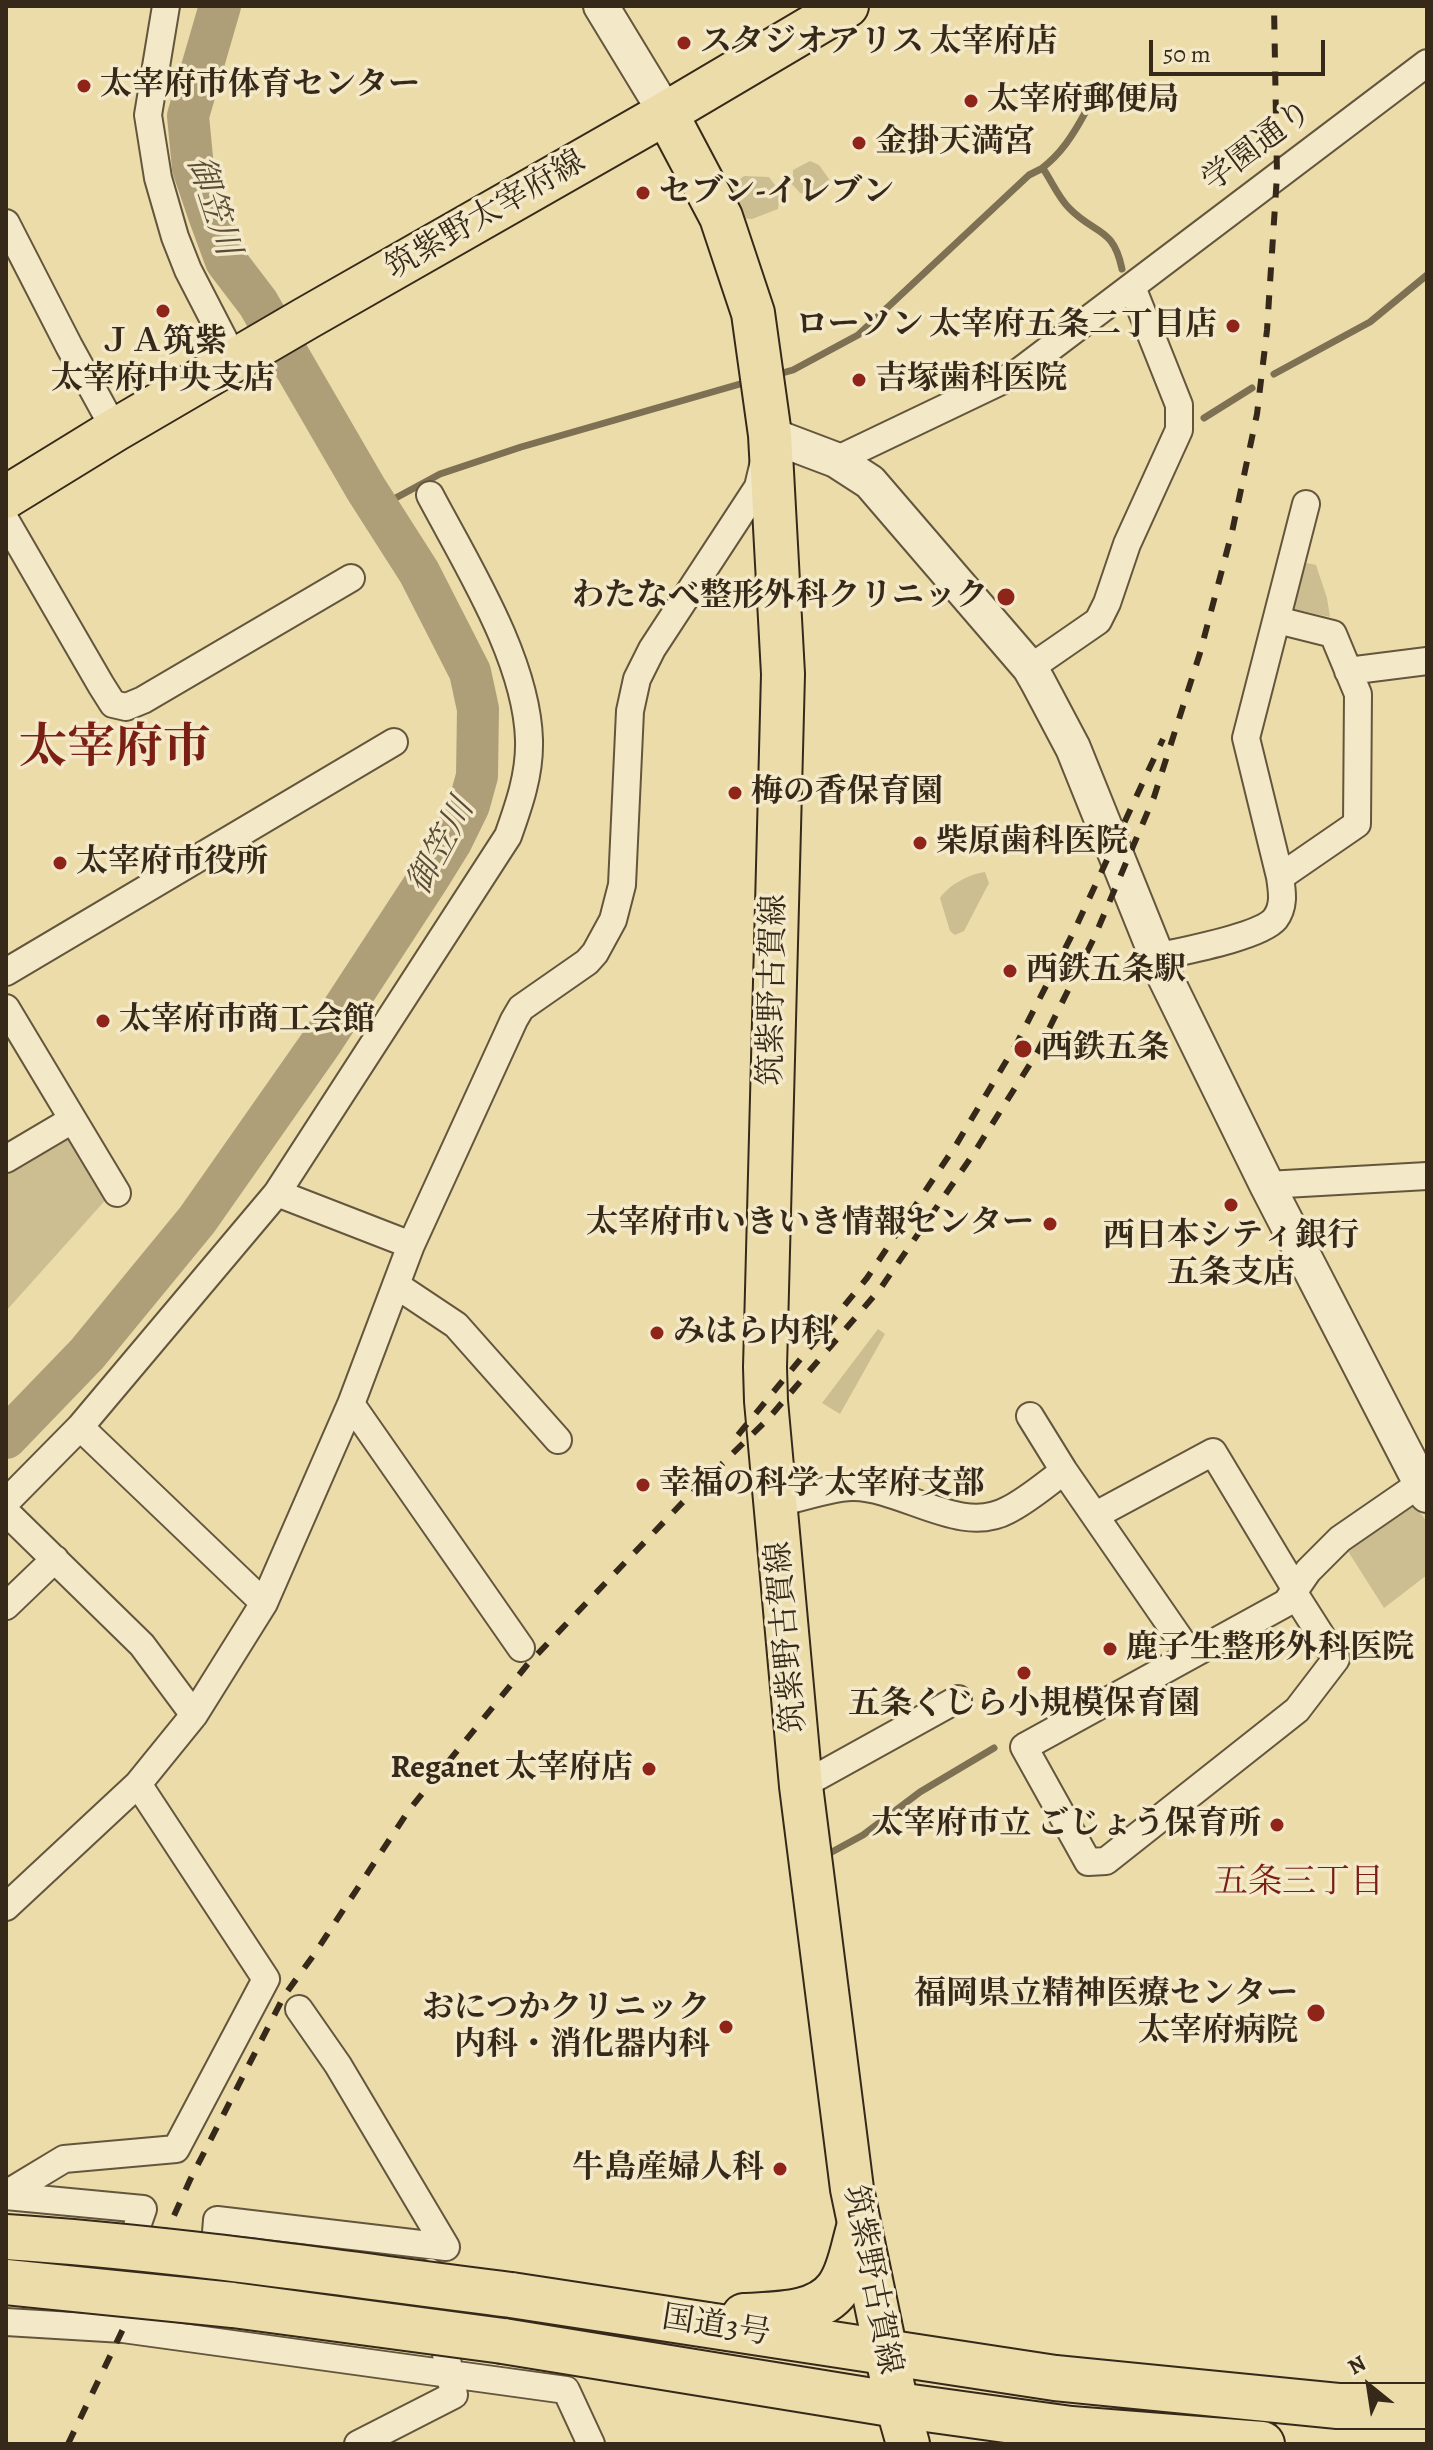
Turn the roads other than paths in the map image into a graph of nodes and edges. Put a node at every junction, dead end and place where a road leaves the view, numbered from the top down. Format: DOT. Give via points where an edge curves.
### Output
graph roads {
  1 [pos="166,6"];
  2 [pos="601,6"];
  3 [pos="847,6"];
  4 [pos="1427,63"];
  5 [pos="666,113"];
  6 [pos="6,223"];
  7 [pos="1132,287"];
  8 [pos="237,360"];
  9 [pos="115,430"];
  10 [pos="770,435"];
  11 [pos="836,460"];
  12 [pos="430,495"];
  13 [pos="6,497"];
  14 [pos="1306,504"];
  15 [pos="6,521"];
  16 [pos="351,578"];
  17 [pos="1277,620"];
  18 [pos="1427,661"];
  19 [pos="1030,668"];
  20 [pos="1348,671"];
  21 [pos="394,742"];
  22 [pos="1280,877"];
  23 [pos="1156,957"];
  24 [pos="6,972"];
  25 [pos="6,1008"];
  26 [pos="72,1120"];
  27 [pos="6,1159"];
  28 [pos="1427,1176"];
  29 [pos="1267,1185"];
  30 [pos="117,1193"];
  31 [pos="277,1193"];
  32 [pos="411,1245"];
  33 [pos="396,1285"];
  34 [pos="351,1404"];
  35 [pos="1030,1416"];
  36 [pos="80,1427"];
  37 [pos="558,1440"];
  38 [pos="1064,1471"];
  39 [pos="1425,1486"];
  40 [pos="6,1502"];
  41 [pos="776,1504"];
  42 [pos="6,1512"];
  43 [pos="1096,1515"];
  44 [pos="55,1559"];
  45 [pos="1295,1592"];
  46 [pos="264,1603"];
  47 [pos="6,1606"];
  48 [pos="521,1648"];
  49 [pos="1191,1655"];
  50 [pos="958,1699"];
  51 [pos="194,1715"];
  52 [pos="138,1784"];
  53 [pos="801,1786"];
  54 [pos="7,1905"];
  55 [pos="299,2009"];
  56 [pos="6,2195"];
  57 [pos="859,2228"];
  58 [pos="6,2237"];
  59 [pos="425,2245"];
  60 [pos="6,2282"];
  61 [pos="674,2321"];
  62 [pos="6,2322"];
  63 [pos="103,2327"];
  64 [pos="207,2341"];
  65 [pos="886,2353"];
  66 [pos="450,2373"];
  67 [pos="1427,2406"];
  68 [pos="902,2424"];
  69 [pos="1071,2429"];
  70 [pos="358,2444"];
  71 [pos="591,2444"];
  72 [pos="982,2444"];
  73 [pos="1262,2444"];
  1 -- 8 [label="street" via="148,115 158,178 184,259"];
  2 -- 5 [label="street"];
  3 -- 5 [label="main road"];
  4 -- 7 [label="street, 学園通り"];
  5 -- 8 [label="main road, 筑紫野太宰府線"];
  5 -- 10 [label="main road, 筑紫野古賀線" via="721,217 753,313"];
  6 -- 9 [label="street"];
  7 -- 11 [label="street, 学園通り" via="1016,374"];
  7 -- 19 [label="street" via="1179,405 1179,430 1098,621"];
  8 -- 9 [label="main road"];
  9 -- 13 [label="main road"];
  10 -- 11 [label="street"];
  10 -- 32 [label="street" via="758,487 637,679 630,711 622,885 613,920 587,962 521,1008"];
  10 -- 41 [label="main road, 筑紫野古賀線" via="783,674 765,1367"];
  11 -- 19 [label="street" via="870,482"];
  12 -- 31 [label="street" via="495,618 512,662 529,741 524,790 508,836"];
  14 -- 17 [label="street"];
  15 -- 16 [label="street" via="113,704 126,707"];
  17 -- 20 [label="street" via="1333,634"];
  17 -- 22 [label="street" via="1246,738"];
  18 -- 20 [label="street"];
  19 -- 23 [label="street" via="1073,748"];
  20 -- 22 [label="street" via="1358,694 1357,824"];
  21 -- 24 [label="street"];
  22 -- 23 [label="street" via="1283,900 1275,918 1260,930"];
  23 -- 29 [label="street"];
  25 -- 26 [label="street"];
  26 -- 27 [label="street"];
  26 -- 30 [label="street"];
  28 -- 29 [label="street"];
  29 -- 39 [label="street"];
  31 -- 32 [label="street"];
  31 -- 36 [label="street"];
  32 -- 33 [label="street"];
  33 -- 34 [label="street"];
  33 -- 37 [label="street" via="456,1325"];
  34 -- 46 [label="street"];
  34 -- 48 [label="street"];
  35 -- 38 [label="street"];
  36 -- 40 [label="street"];
  36 -- 46 [label="street"];
  38 -- 41 [label="street" via="1007,1511 973,1519 853,1487"];
  38 -- 43 [label="street"];
  39 -- 45 [label="street" via="1340,1539"];
  41 -- 53 [label="main road, 筑紫野古賀線"];
  42 -- 44 [label="street"];
  43 -- 45 [label="street" via="1213,1452"];
  43 -- 49 [label="street"];
  44 -- 47 [label="street"];
  44 -- 51 [label="street" via="142,1645"];
  45 -- 49 [label="street" via="1286,1603"];
  45 -- 49 [label="street" via="1336,1659 1297,1710 1106,1861 1088,1862 1024,1747"];
  46 -- 51 [label="street"];
  50 -- 53 [label="street"];
  51 -- 52 [label="street"];
  52 -- 54 [label="street"];
  52 -- 56 [label="street" via="266,1979 176,2149 64,2159"];
  53 -- 57 [label="main road, 筑紫野古賀線"];
  55 -- 59 [label="street" via="446,2247"];
  56 -- 63 [label="street" via="143,2209"];
  57 -- 61 [label="highway" via="846,2273 820,2303 789,2313"];
  57 -- 65 [label="main road, 筑紫野古賀線"];
  58 -- 61 [label="highway, 国道3号, bridge" via="195,2255"];
  59 -- 64 [label="street" via="217,2220"];
  59 -- 66 [label="street"];
  60 -- 68 [label="highway, 国道3号, bridge" via="503,2341"];
  61 -- 65 [label="highway, 国道3号"];
  62 -- 63 [label="street"];
  63 -- 64 [label="street"];
  64 -- 66 [label="street"];
  65 -- 67 [label="highway, 国道3号" via="1055,2378 1306,2403"];
  65 -- 68 [label="main road, 筑紫野古賀線"];
  66 -- 70 [label="street" via="454,2395"];
  66 -- 71 [label="street" via="566,2390"];
  68 -- 69 [label="highway, 国道3号"];
  69 -- 72 [label="highway" via="1003,2435"];
  69 -- 73 [label="highway, 国道3号"];
}
